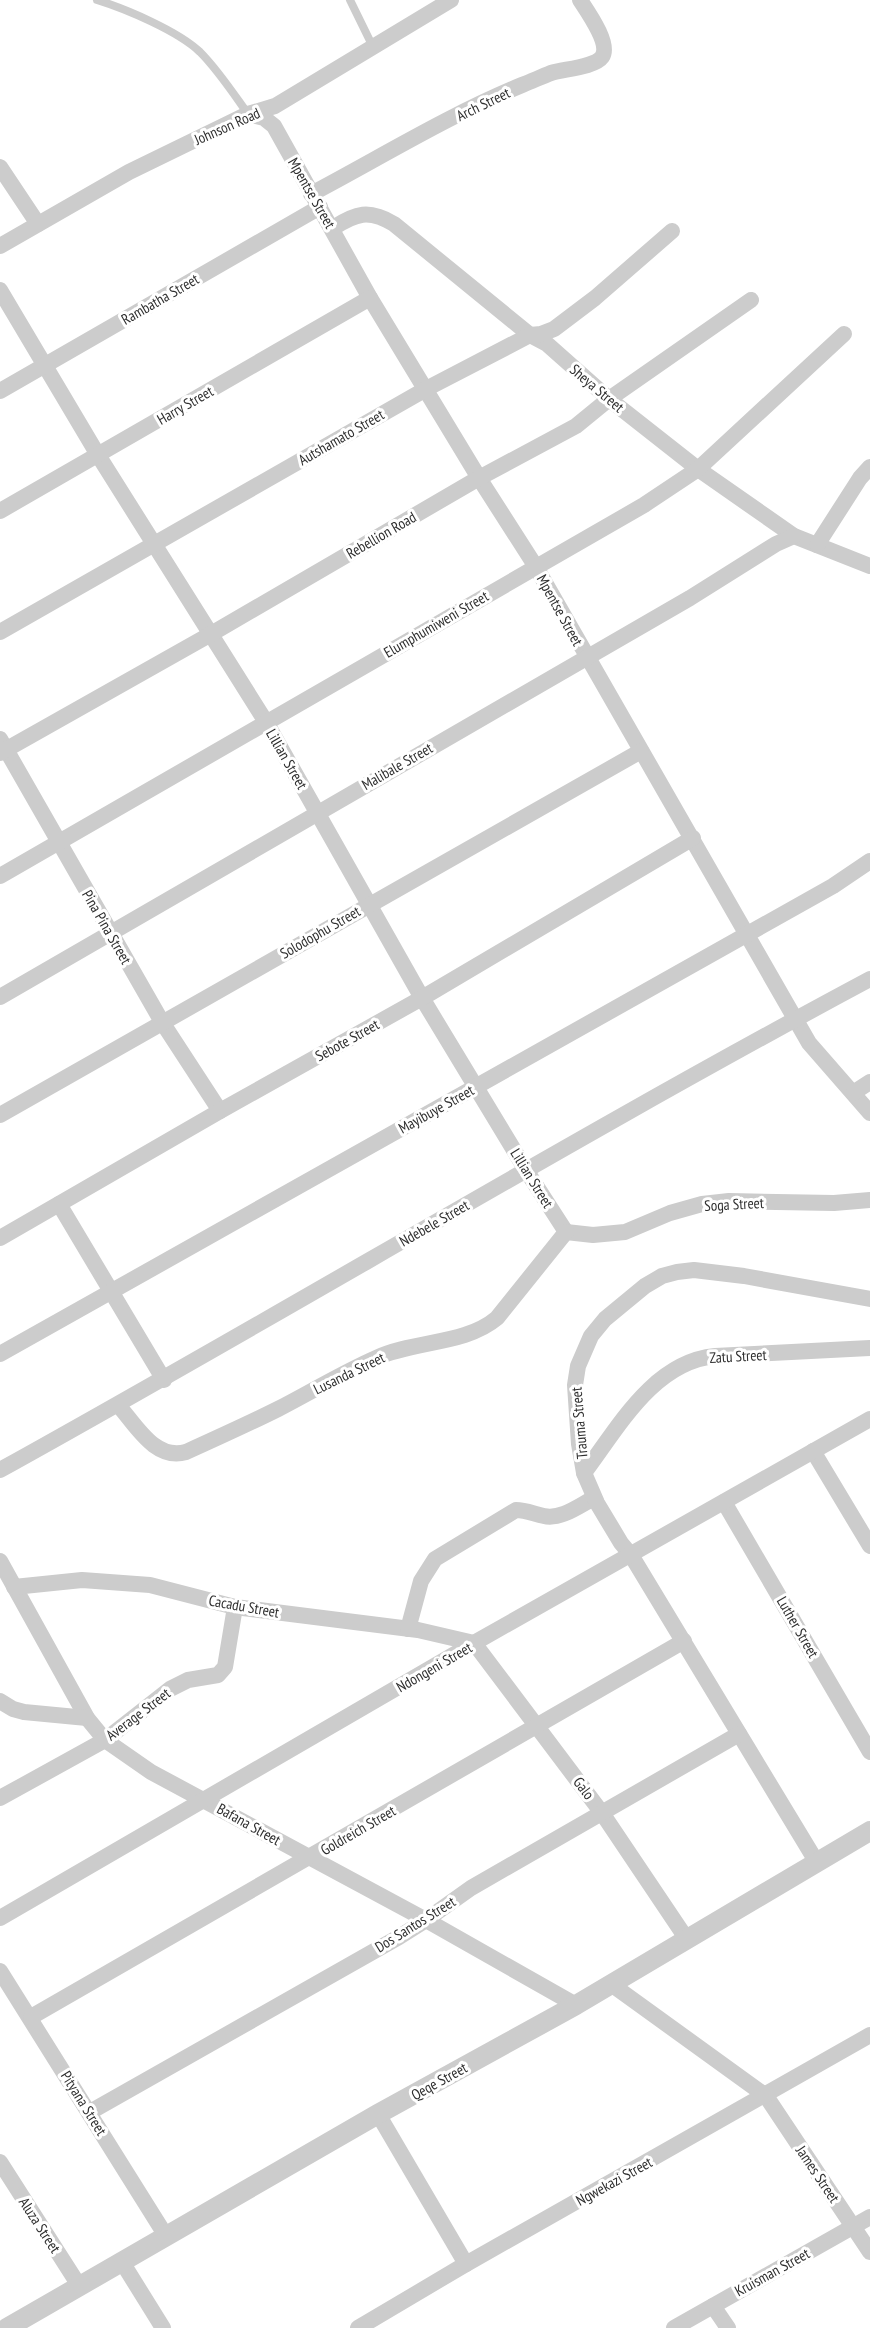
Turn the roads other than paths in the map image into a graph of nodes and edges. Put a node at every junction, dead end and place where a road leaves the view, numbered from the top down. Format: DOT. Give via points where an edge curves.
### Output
graph roads {
  1 [pos="97,0"];
  2 [pos="350,0"];
  3 [pos="451,0"];
  4 [pos="580,0"];
  5 [pos="373,47"];
  6 [pos="248,114"];
  7 [pos="0,167"];
  8 [pos="316,200"];
  9 [pos="38,224"];
  10 [pos="333,228"];
  11 [pos="672,231"];
  12 [pos="0,246"];
  13 [pos="0,290"];
  14 [pos="370,298"];
  15 [pos="751,300"];
  16 [pos="844,334"];
  17 [pos="530,335"];
  18 [pos="43,366"];
  19 [pos="426,389"];
  20 [pos="0,391"];
  21 [pos="609,399"];
  22 [pos="98,455"];
  23 [pos="870,467"];
  24 [pos="698,469"];
  25 [pos="479,478"];
  26 [pos="0,511"];
  27 [pos="794,536"];
  28 [pos="154,543"];
  29 [pos="817,545"];
  30 [pos="870,566"];
  31 [pos="536,567"];
  32 [pos="0,632"];
  33 [pos="211,634"];
  34 [pos="587,657"];
  35 [pos="266,722"];
  36 [pos="2,748"];
  37 [pos="641,751"];
  38 [pos="318,812"];
  39 [pos="693,838"];
  40 [pos="58,843"];
  41 [pos="870,861"];
  42 [pos="0,876"];
  43 [pos="368,905"];
  44 [pos="111,933"];
  45 [pos="747,934"];
  46 [pos="870,979"];
  47 [pos="0,997"];
  48 [pos="423,998"];
  49 [pos="795,1019"];
  50 [pos="162,1022"];
  51 [pos="870,1082"];
  52 [pos="477,1086"];
  53 [pos="853,1093"];
  54 [pos="220,1111"];
  55 [pos="870,1113"];
  56 [pos="0,1115"];
  57 [pos="526,1170"];
  58 [pos="870,1200"];
  59 [pos="59,1204"];
  60 [pos="566,1232"];
  61 [pos="0,1238"];
  62 [pos="113,1291"];
  63 [pos="870,1299"];
  64 [pos="870,1348"];
  65 [pos="0,1354"];
  66 [pos="164,1380"];
  67 [pos="118,1405"];
  68 [pos="870,1419"];
  69 [pos="813,1451"];
  70 [pos="0,1470"];
  71 [pos="584,1473"];
  72 [pos="594,1498"];
  73 [pos="724,1502"];
  74 [pos="870,1546"];
  75 [pos="631,1555"];
  76 [pos="0,1561"];
  77 [pos="14,1587"];
  78 [pos="235,1607"];
  79 [pos="408,1629"];
  80 [pos="684,1641"];
  81 [pos="474,1643"];
  82 [pos="0,1701"];
  83 [pos="87,1718"];
  84 [pos="537,1727"];
  85 [pos="739,1734"];
  86 [pos="105,1740"];
  87 [pos="870,1752"];
  88 [pos="0,1798"];
  89 [pos="206,1800"];
  90 [pos="602,1813"];
  91 [pos="870,1831"];
  92 [pos="310,1858"];
  93 [pos="816,1861"];
  94 [pos="0,1918"];
  95 [pos="426,1920"];
  96 [pos="687,1938"];
  97 [pos="0,1971"];
  98 [pos="611,1984"];
  99 [pos="576,2005"];
  100 [pos="31,2017"];
  101 [pos="870,2035"];
  102 [pos="766,2096"];
  103 [pos="90,2112"];
  104 [pos="378,2115"];
  105 [pos="0,2162"];
  106 [pos="870,2217"];
  107 [pos="853,2226"];
  108 [pos="166,2236"];
  109 [pos="870,2252"];
  110 [pos="122,2262"];
  111 [pos="466,2264"];
  112 [pos="80,2287"];
  113 [pos="713,2306"];
  114 [pos="7,2328"];
  115 [pos="163,2328"];
  116 [pos="358,2328"];
  117 [pos="674,2328"];
  118 [pos="728,2328"];
  1 -- 6 [label="lane" via="192,45"];
  2 -- 5 [label="lane"];
  3 -- 5 [label="street, Johnson Road"];
  4 -- 8 [label="street, Arch Street" via="604,45 601,60 554,72 492,97"];
  5 -- 6 [label="street, Johnson Road" via="275,106"];
  6 -- 8 [label="street, Mpentse Street" via="264,118 274,126"];
  6 -- 9 [label="street, Johnson Road" via="129,172"];
  7 -- 9 [label="street"];
  8 -- 10 [label="street, Mpentse Street"];
  8 -- 18 [label="street, Rambatha Street"];
  9 -- 12 [label="street, Johnson Road"];
  10 -- 14 [label="street, Mpentse Street"];
  10 -- 17 [label="street, Sheya Street" via="356,215 376,214 385,218"];
  11 -- 17 [label="street, Autshamato Street" via="555,329"];
  13 -- 18 [label="street, Lillian Street"];
  14 -- 19 [label="street, Mpentse Street"];
  14 -- 22 [label="street, Harry Street"];
  15 -- 21 [label="street, Rebellion Road"];
  16 -- 24 [label="street, Elumphumiweni Street"];
  17 -- 19 [label="street, Autshamato Street"];
  17 -- 21 [label="street, Sheya Street" via="547,344"];
  18 -- 20 [label="street, Rambatha Street"];
  18 -- 22 [label="street, Lillian Street"];
  19 -- 25 [label="street, Mpentse Street"];
  19 -- 28 [label="street, Autshamato Street"];
  21 -- 24 [label="street, Sheya Street"];
  21 -- 25 [label="street, Rebellion Road" via="576,426"];
  22 -- 26 [label="street, Harry Street"];
  22 -- 28 [label="street, Lillian Street"];
  23 -- 29 [label="street"];
  24 -- 27 [label="street, Sheya Street"];
  24 -- 31 [label="street, Elumphumiweni Street"];
  25 -- 31 [label="street, Mpentse Street"];
  25 -- 33 [label="street, Rebellion Road"];
  27 -- 29 [label="street, Sheya Street"];
  27 -- 34 [label="street, Malibale Street"];
  28 -- 32 [label="street, Autshamato Street"];
  28 -- 33 [label="street, Lillian Street"];
  29 -- 30 [label="street, Sheya Street"];
  31 -- 34 [label="street, Mpentse Street"];
  31 -- 35 [label="street, Elumphumiweni Street"];
  33 -- 35 [label="street, Lillian Street"];
  33 -- 36 [label="street, Rebellion Road"];
  34 -- 37 [label="street, Mpentse Street"];
  34 -- 38 [label="street, Malibale Street"];
  35 -- 38 [label="street, Lillian Street"];
  35 -- 40 [label="street, Elumphumiweni Street"];
  36 -- 40 [label="street, Pina Pina Street"];
  37 -- 39 [label="street, Mpentse Street"];
  37 -- 43 [label="street, Solodophu Street"];
  38 -- 43 [label="street, Lillian Street"];
  38 -- 44 [label="street, Malibale Street"];
  39 -- 45 [label="street, Mpentse Street"];
  39 -- 48 [label="street, Sebote Street"];
  40 -- 42 [label="street, Elumphumiweni Street"];
  40 -- 44 [label="street, Pina Pina Street"];
  41 -- 45 [label="street, Mayibuye Street"];
  43 -- 48 [label="street, Lillian Street"];
  43 -- 50 [label="street, Solodophu Street"];
  44 -- 47 [label="street, Malibale Street"];
  44 -- 50 [label="street, Pina Pina Street"];
  45 -- 49 [label="street, Mpentse Street"];
  45 -- 52 [label="street, Mayibuye Street"];
  46 -- 49 [label="street, Ndebele Street"];
  48 -- 52 [label="street, Lillian Street"];
  48 -- 54 [label="street, Sebote Street"];
  49 -- 53 [label="street, Mpentse Street" via="814,1051"];
  49 -- 57 [label="street, Ndebele Street"];
  50 -- 54 [label="street, Pina Pina Street"];
  50 -- 56 [label="street, Solodophu Street"];
  51 -- 53 [label="street"];
  52 -- 57 [label="street, Lillian Street"];
  52 -- 62 [label="street, Mayibuye Street"];
  53 -- 55 [label="street, Mpentse Street"];
  54 -- 59 [label="street, Sebote Street"];
  57 -- 60 [label="street, Lillian Street"];
  57 -- 66 [label="street, Ndebele Street"];
  58 -- 60 [label="street, Soga Street" via="714,1203 670,1213 625,1232"];
  59 -- 61 [label="street, Sebote Street"];
  59 -- 62 [label="street"];
  60 -- 67 [label="street, Lusanda Street" via="485,1328 466,1336 401,1348 376,1358 186,1452 173,1455 159,1450"];
  62 -- 65 [label="street, Mayibuye Street"];
  62 -- 66 [label="street"];
  63 -- 71 [label="street, Trauma Street" via="694,1270 670,1274 645,1286 605,1319 591,1336 578,1366 577,1421"];
  64 -- 71 [label="street, Zatu Street" via="715,1356 687,1362 670,1371 640,1399"];
  66 -- 67 [label="street, Ndebele Street"];
  67 -- 70 [label="street, Ndebele Street"];
  68 -- 69 [label="street, Ndongeni Street"];
  69 -- 73 [label="street, Ndongeni Street"];
  69 -- 74 [label="street"];
  71 -- 72 [label="street, Trauma Street"];
  72 -- 75 [label="street, Trauma Street"];
  72 -- 79 [label="street" via="552,1517 516,1510 435,1559 421,1581"];
  73 -- 75 [label="street, Ndongeni Street"];
  73 -- 87 [label="street, Luther Street"];
  75 -- 80 [label="street, Trauma Street"];
  75 -- 81 [label="street, Ndongeni Street"];
  76 -- 77 [label="street, Bafana Street"];
  77 -- 78 [label="street, Cacadu Street" via="82,1580 150,1585"];
  77 -- 83 [label="street, Bafana Street"];
  78 -- 79 [label="street, Cacadu Street"];
  78 -- 86 [label="street, Average Street" via="223,1671 170,1689"];
  79 -- 81 [label="street, Cacadu Street"];
  80 -- 84 [label="street, Goldreich Street"];
  80 -- 85 [label="street, Trauma Street"];
  81 -- 84 [label="street, Galo"];
  81 -- 89 [label="street, Ndongeni Street"];
  82 -- 83 [label="street" via="24,1712"];
  83 -- 86 [label="street, Bafana Street"];
  84 -- 90 [label="street, Galo"];
  84 -- 92 [label="street, Goldreich Street"];
  85 -- 90 [label="street, Dos Santos Street"];
  85 -- 93 [label="street, Trauma Street"];
  86 -- 88 [label="street, Average Street"];
  86 -- 89 [label="street, Bafana Street" via="150,1772"];
  89 -- 92 [label="street, Bafana Street"];
  89 -- 94 [label="street, Ndongeni Street"];
  90 -- 95 [label="street, Dos Santos Street" via="471,1888"];
  90 -- 96 [label="street, Galo"];
  91 -- 93 [label="street, Qeqe Street"];
  92 -- 95 [label="street, Bafana Street"];
  92 -- 100 [label="street, Goldreich Street"];
  93 -- 96 [label="street, Qeqe Street"];
  95 -- 99 [label="street, Bafana Street"];
  95 -- 103 [label="street, Dos Santos Street"];
  96 -- 98 [label="street, Qeqe Street"];
  97 -- 100 [label="street, Pityana Street"];
  98 -- 99 [label="street, Qeqe Street"];
  98 -- 102 [label="street"];
  99 -- 104 [label="street, Qeqe Street"];
  100 -- 103 [label="street, Pityana Street"];
  101 -- 102 [label="street, Ngwekazi Street"];
  102 -- 107 [label="street, James Street"];
  102 -- 111 [label="street, Ngwekazi Street"];
  103 -- 108 [label="street, Pityana Street"];
  104 -- 108 [label="street, Qeqe Street"];
  104 -- 111 [label="street"];
  105 -- 112 [label="street, Aluza Street"];
  106 -- 107 [label="street, Kruisman Street"];
  107 -- 109 [label="street, James Street"];
  107 -- 113 [label="street, Kruisman Street"];
  108 -- 110 [label="street, Qeqe Street"];
  110 -- 112 [label="street, Qeqe Street"];
  110 -- 115 [label="street"];
  111 -- 116 [label="street, Ngwekazi Street"];
  112 -- 114 [label="street, Qeqe Street"];
  113 -- 117 [label="street, Kruisman Street"];
  113 -- 118 [label="street"];
}
